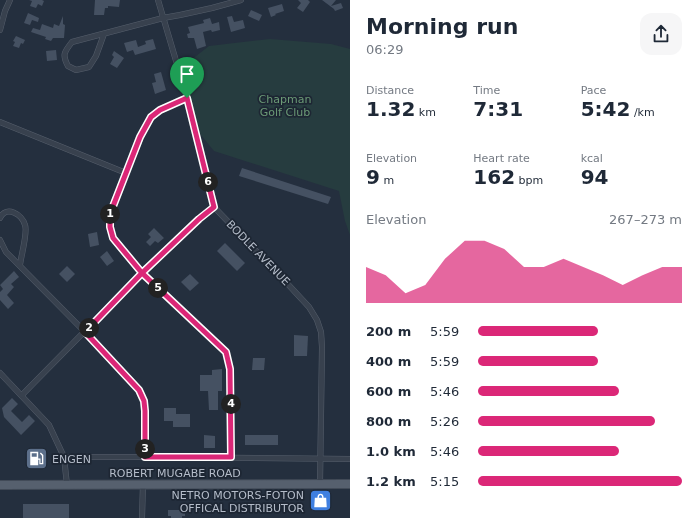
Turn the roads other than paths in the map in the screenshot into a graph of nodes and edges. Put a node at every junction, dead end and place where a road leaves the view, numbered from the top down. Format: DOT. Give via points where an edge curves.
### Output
graph roads {
  1 [pos="10,0"];
  2 [pos="158,0"];
  3 [pos="241,0"];
  4 [pos="2,10"];
  5 [pos="163,18"];
  6 [pos="0,30"];
  7 [pos="104,34"];
  8 [pos="187,98"];
  9 [pos="0,122"];
  10 [pos="126,173"];
  11 [pos="214,207"];
  12 [pos="0,218"];
  13 [pos="0,240"];
  14 [pos="20,265"];
  15 [pos="142,273"];
  16 [pos="85,332"];
  17 [pos="0,373"];
  18 [pos="22,395"];
  19 [pos="64,457"];
  20 [pos="145,457"];
  21 [pos="231,457"];
  22 [pos="321,459"];
  23 [pos="350,459"];
  24 [pos="143,484"];
  25 [pos="320,484"];
  26 [pos="350,484"];
  27 [pos="0,485"];
  28 [pos="67,485"];
  29 [pos="142,518"];
  1 -- 4 [label="street"];
  2 -- 5 [label="street, BODLE AVENUE"];
  3 -- 5 [label="street"];
  4 -- 6 [label="street"];
  5 -- 7 [label="street"];
  5 -- 8 [label="street, BODLE AVENUE"];
  7 -- 7 [label="street" via="89,67 76,70 68,66 64,59 65,51 72,42"];
  8 -- 10 [label="street" via="151,117"];
  8 -- 11 [label="street, BODLE AVENUE"];
  9 -- 10 [label="street"];
  10 -- 15 [label="street" via="110,214 110,227 113,238"];
  11 -- 15 [label="street"];
  11 -- 22 [label="street, BODLE AVENUE" via="309,307 317,320 322,347"];
  12 -- 14 [label="street" via="6,212 18,213 26,226"];
  13 -- 14 [label="street" via="6,252"];
  14 -- 16 [label="street"];
  15 -- 16 [label="street"];
  15 -- 21 [label="street" via="226,352 230,369"];
  16 -- 18 [label="street"];
  16 -- 20 [label="street" via="139,390 145,411"];
  17 -- 18 [label="street"];
  18 -- 19 [label="street" via="49,425"];
  19 -- 20 [label="street"];
  19 -- 28 [label="street"];
  20 -- 21 [label="street"];
  21 -- 22 [label="street"];
  22 -- 23 [label="street"];
  22 -- 25 [label="street, BODLE AVENUE"];
  24 -- 25 [label="main road, ROBERT MUGABE ROAD"];
  24 -- 28 [label="main road, ROBERT MUGABE ROAD"];
  24 -- 29 [label="street"];
  25 -- 26 [label="main road, ROBERT MUGABE ROAD"];
  27 -- 28 [label="main road, ROBERT MUGABE ROAD"];
}
